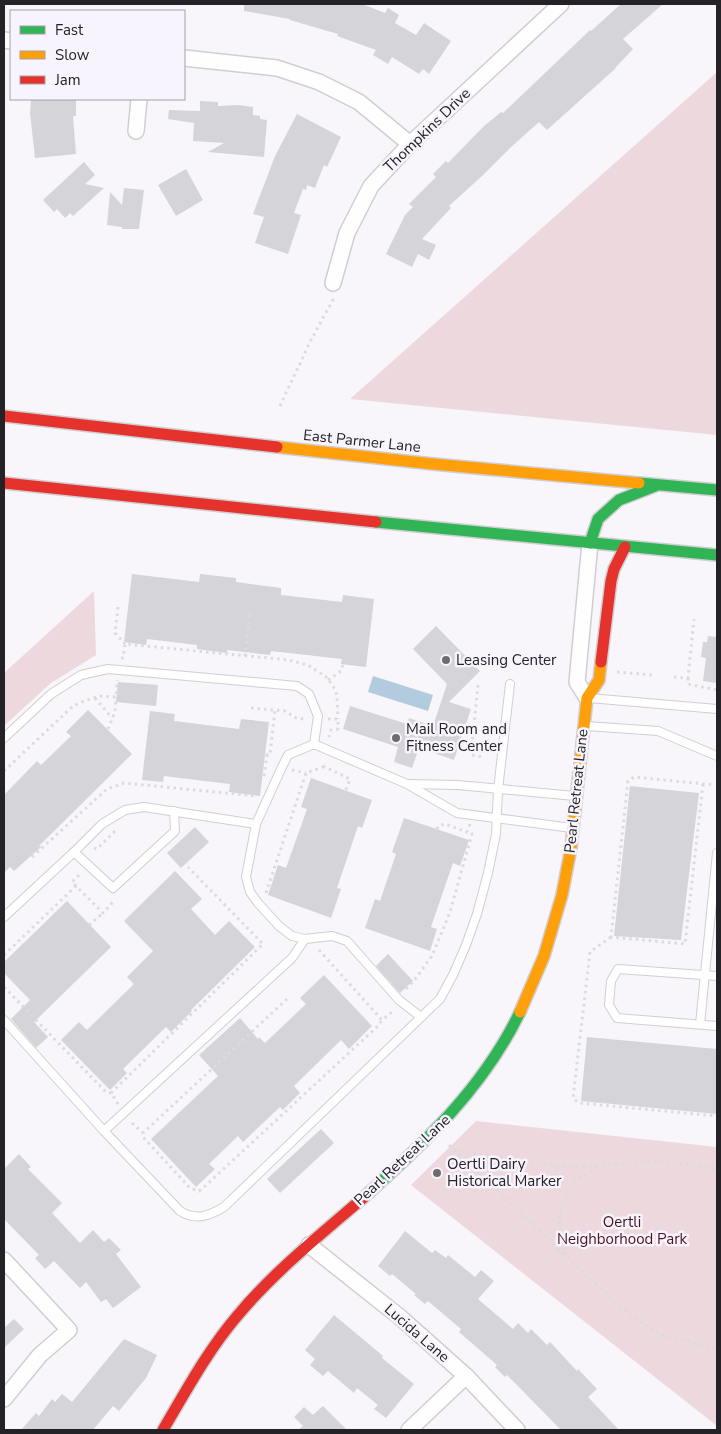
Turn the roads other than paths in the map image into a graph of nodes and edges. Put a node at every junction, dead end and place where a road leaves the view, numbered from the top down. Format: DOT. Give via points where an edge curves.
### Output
graph roads {
  1 [pos="561,4"];
  2 [pos="185,58"];
  3 [pos="139,100"];
  4 [pos="136,131"];
  5 [pos="410,144"];
  6 [pos="332,282"];
  7 [pos="4,416"];
  8 [pos="4,483"];
  9 [pos="659,484"];
  10 [pos="717,490"];
  11 [pos="590,543"];
  12 [pos="625,546"];
  13 [pos="717,556"];
  14 [pos="510,684"];
  15 [pos="587,698"];
  16 [pos="717,709"];
  17 [pos="584,726"];
  18 [pos="4,738"];
  19 [pos="314,744"];
  20 [pos="717,756"];
  21 [pos="407,784"];
  22 [pos="498,790"];
  23 [pos="576,796"];
  24 [pos="174,811"];
  25 [pos="496,818"];
  26 [pos="256,824"];
  27 [pos="572,828"];
  28 [pos="74,852"];
  29 [pos="717,853"];
  30 [pos="4,917"];
  31 [pos="306,939"];
  32 [pos="705,974"];
  33 [pos="717,976"];
  34 [pos="421,1017"];
  35 [pos="4,1020"];
  36 [pos="700,1024"];
  37 [pos="717,1026"];
  38 [pos="104,1131"];
  39 [pos="309,1245"];
  40 [pos="4,1260"];
  41 [pos="466,1376"];
  42 [pos="4,1398"];
  43 [pos="163,1430"];
  44 [pos="409,1430"];
  45 [pos="517,1430"];
  1 -- 5 [label="street, Thompkins Drive"];
  2 -- 5 [label="street" via="277,68 319,82 359,102"];
  3 -- 4 [label="street"];
  5 -- 6 [label="street, Thompkins Drive" via="371,186 347,233"];
  7 -- 9 [label="main road, East Parmer Lane" via="433,464"];
  8 -- 11 [label="main road"];
  9 -- 10 [label="main road, East Parmer Lane"];
  9 -- 11 [label="main road" via="619,500 598,519"];
  11 -- 12 [label="main road"];
  11 -- 15 [label="street, Pearl Retreat Lane" via="577,682"];
  12 -- 13 [label="main road"];
  12 -- 15 [label="main road, Pearl Retreat Lane" via="611,581 599,680"];
  14 -- 22 [label="lane"];
  15 -- 16 [label="lane"];
  15 -- 17 [label="main road, Pearl Retreat Lane"];
  17 -- 20 [label="lane" via="658,731"];
  17 -- 23 [label="main road, Pearl Retreat Lane"];
  18 -- 19 [label="lane" via="51,694 81,675 108,669 297,686 309,694 318,716"];
  19 -- 21 [label="lane"];
  19 -- 26 [label="lane" via="288,756"];
  21 -- 22 [label="lane"];
  21 -- 25 [label="lane" via="457,814"];
  22 -- 23 [label="lane"];
  22 -- 25 [label="lane"];
  23 -- 27 [label="main road, Pearl Retreat Lane"];
  24 -- 26 [label="lane"];
  24 -- 28 [label="lane" via="144,807 125,810 102,824"];
  24 -- 28 [label="lane" via="175,831 113,888"];
  25 -- 27 [label="lane"];
  25 -- 34 [label="lane" via="488,873 466,944 440,999"];
  26 -- 31 [label="lane" via="246,877 250,892 279,926 292,936"];
  27 -- 39 [label="main road, Pearl Retreat Lane" via="563,890 546,949 504,1041 467,1095 426,1141"];
  28 -- 30 [label="lane"];
  29 -- 32 [label="lane"];
  31 -- 34 [label="lane" via="332,936 347,940 400,1000"];
  31 -- 38 [label="lane" via="292,958"];
  32 -- 33 [label="lane"];
  32 -- 36 [label="lane"];
  32 -- 36 [label="lane" via="618,969 611,981 609,1005 617,1018"];
  34 -- 38 [label="lane" via="224,1207 212,1214 194,1217 180,1211"];
  35 -- 38 [label="lane"];
  36 -- 37 [label="lane"];
  39 -- 41 [label="street, Lucida Lane"];
  39 -- 43 [label="main road, Pearl Retreat Lane" via="247,1304 229,1326"];
  40 -- 42 [label="street" via="69,1330 40,1355"];
  41 -- 44 [label="street"];
  41 -- 45 [label="street, Lucida Lane"];
}
